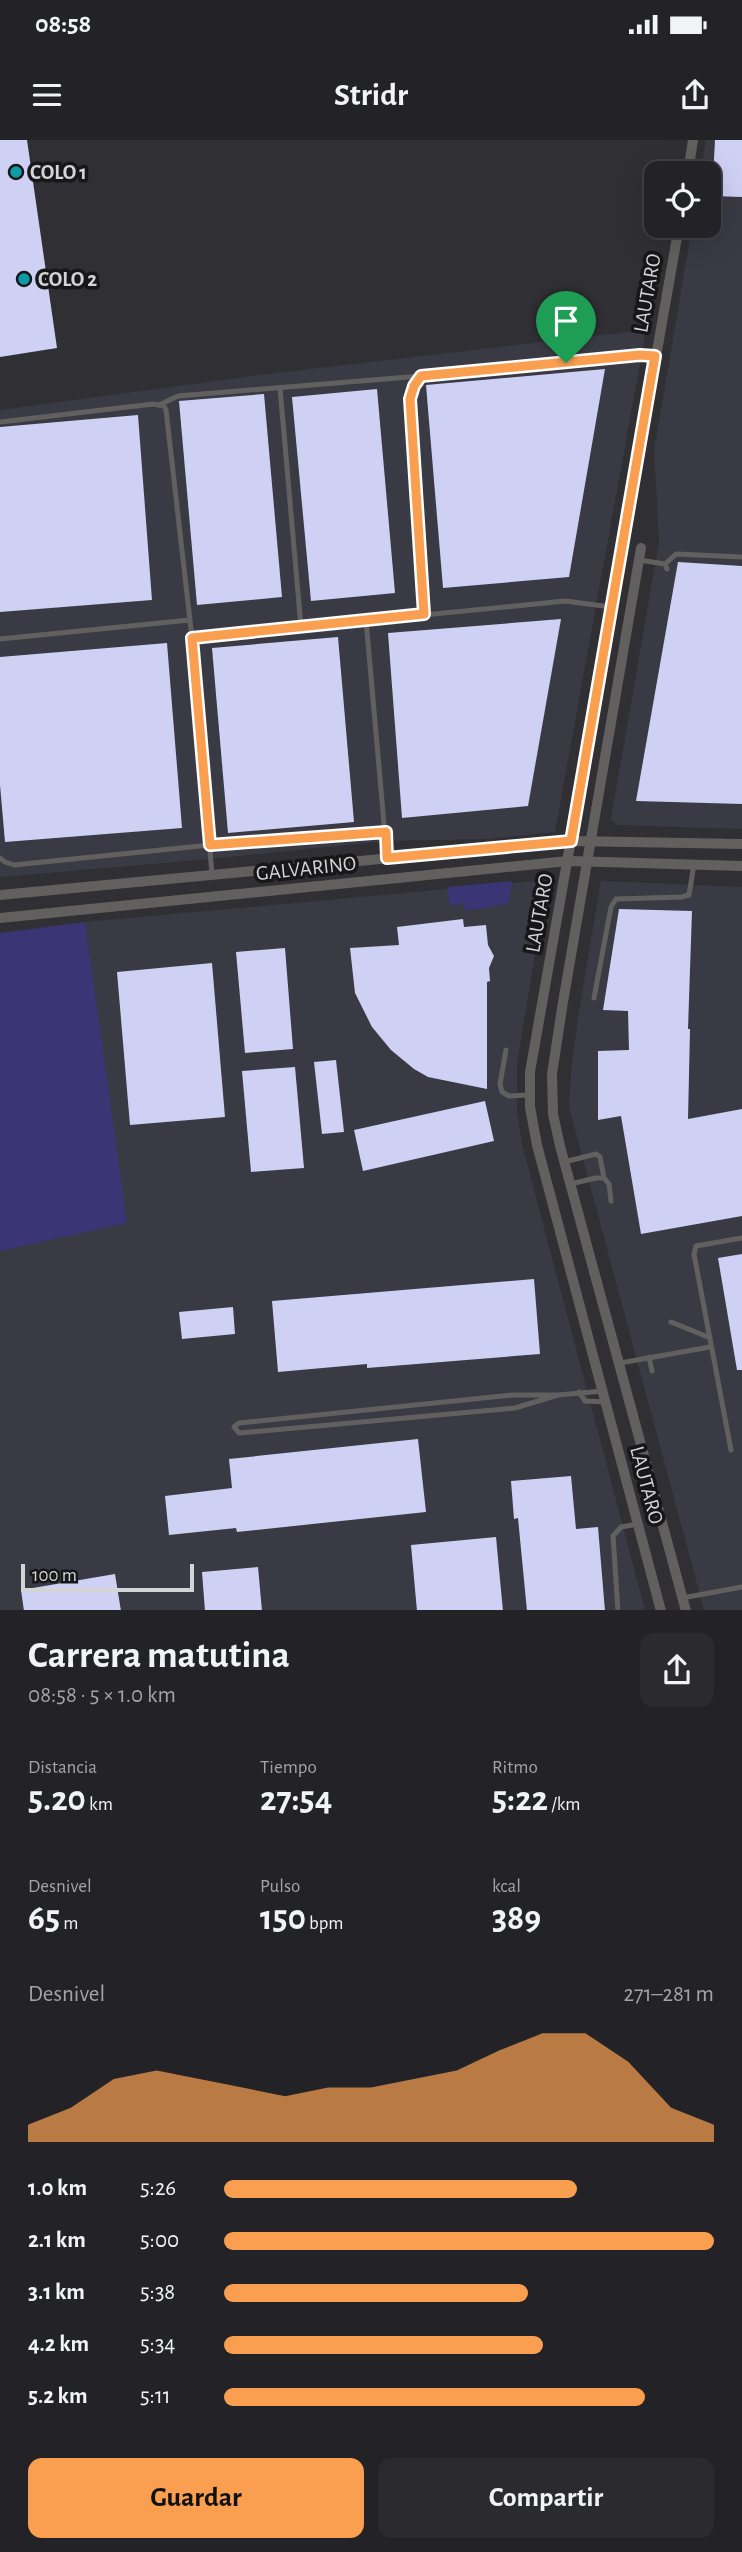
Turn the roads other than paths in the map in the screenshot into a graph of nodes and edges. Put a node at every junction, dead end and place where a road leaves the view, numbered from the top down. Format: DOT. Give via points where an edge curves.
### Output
graph roads {
  1 [pos="693,140"];
  2 [pos="690,161"];
  3 [pos="676,238"];
  4 [pos="655,356"];
  5 [pos="421,376"];
  6 [pos="280,387"];
  7 [pos="159,405"];
  8 [pos="0,422"];
  9 [pos="640,554"];
  10 [pos="742,557"];
  11 [pos="611,607"];
  12 [pos="424,614"];
  13 [pos="190,620"];
  14 [pos="366,620"];
  15 [pos="301,627"];
  16 [pos="192,638"];
  17 [pos="0,639"];
  18 [pos="386,832"];
  19 [pos="591,840"];
  20 [pos="571,841"];
  21 [pos="742,844"];
  22 [pos="210,845"];
  23 [pos="0,858"];
  24 [pos="387,858"];
  25 [pos="588,860"];
  26 [pos="568,861"];
  27 [pos="694,864"];
  28 [pos="742,866"];
  29 [pos="212,874"];
  30 [pos="0,895"];
  31 [pos="0,918"];
  32 [pos="594,998"];
  33 [pos="506,1050"];
  34 [pos="530,1095"];
  35 [pos="564,1161"];
  36 [pos="604,1178"];
  37 [pos="570,1184"];
  38 [pos="611,1201"];
  39 [pos="742,1238"];
  40 [pos="671,1322"];
  41 [pos="708,1337"];
  42 [pos="710,1347"];
  43 [pos="649,1357"];
  44 [pos="619,1363"];
  45 [pos="652,1371"];
  46 [pos="603,1391"];
  47 [pos="579,1392"];
  48 [pos="558,1395"];
  49 [pos="606,1402"];
  50 [pos="731,1450"];
  51 [pos="638,1524"];
  52 [pos="670,1553"];
  53 [pos="647,1558"];
  54 [pos="742,1587"];
  55 [pos="682,1598"];
  56 [pos="618,1610"];
  57 [pos="661,1610"];
  58 [pos="686,1610"];
  1 -- 2 [label="street"];
  3 -- 4 [label="street, LAUTARO"];
  4 -- 5 [label="lane"];
  4 -- 11 [label="street, LAUTARO"];
  5 -- 6 [label="lane"];
  5 -- 12 [label="lane" via="410,399"];
  6 -- 7 [label="lane" via="178,396"];
  6 -- 15 [label="lane"];
  7 -- 8 [label="lane"];
  7 -- 13 [label="lane" via="166,410"];
  9 -- 10 [label="lane" via="666,567 676,554"];
  9 -- 19 [label="street, LAUTARO"];
  11 -- 12 [label="lane" via="565,601"];
  11 -- 20 [label="street, LAUTARO"];
  12 -- 14 [label="lane"];
  13 -- 16 [label="lane"];
  13 -- 17 [label="lane"];
  14 -- 15 [label="lane"];
  14 -- 18 [label="lane"];
  15 -- 16 [label="lane"];
  16 -- 22 [label="lane"];
  18 -- 22 [label="lane"];
  18 -- 24 [label="lane"];
  19 -- 20 [label="street, GALVARINO"];
  19 -- 21 [label="street, GALVARINO"];
  19 -- 25 [label="street, LAUTARO"];
  20 -- 24 [label="street, GALVARINO"];
  20 -- 26 [label="street, LAUTARO"];
  22 -- 23 [label="lane" via="14,865"];
  22 -- 29 [label="lane"];
  24 -- 29 [label="street, GALVARINO"];
  25 -- 26 [label="street, GALVARINO"];
  25 -- 27 [label="street, GALVARINO"];
  25 -- 35 [label="street, LAUTARO" via="552,1073 553,1114"];
  26 -- 31 [label="street, GALVARINO"];
  26 -- 34 [label="street, LAUTARO" via="530,1072"];
  27 -- 28 [label="street, GALVARINO"];
  27 -- 32 [label="lane" via="689,895 616,899"];
  29 -- 30 [label="street, GALVARINO"];
  33 -- 34 [label="lane" via="502,1092"];
  34 -- 46 [label="street, LAUTARO" via="537,1145"];
  35 -- 36 [label="lane" via="596,1154"];
  35 -- 37 [label="street, LAUTARO"];
  36 -- 37 [label="lane"];
  36 -- 38 [label="lane"];
  37 -- 44 [label="street, LAUTARO"];
  39 -- 41 [label="lane" via="696,1246"];
  40 -- 41 [label="lane"];
  41 -- 42 [label="lane"];
  42 -- 43 [label="lane"];
  42 -- 50 [label="lane"];
  43 -- 44 [label="lane"];
  43 -- 45 [label="lane"];
  44 -- 52 [label="street, LAUTARO"];
  46 -- 47 [label="lane"];
  46 -- 49 [label="street, LAUTARO"];
  47 -- 48 [label="lane"];
  47 -- 49 [label="lane" via="585,1401"];
  48 -- 48 [label="lane" via="513,1395 280,1418 233,1427 239,1433 515,1408"];
  49 -- 51 [label="street, LAUTARO"];
  51 -- 53 [label="street, LAUTARO"];
  51 -- 56 [label="lane" via="621,1527 613,1536"];
  52 -- 53 [label="street, LAUTARO"];
  52 -- 55 [label="street, LAUTARO"];
  53 -- 57 [label="street, LAUTARO"];
  54 -- 55 [label="lane"];
  55 -- 58 [label="street, LAUTARO"];
}
